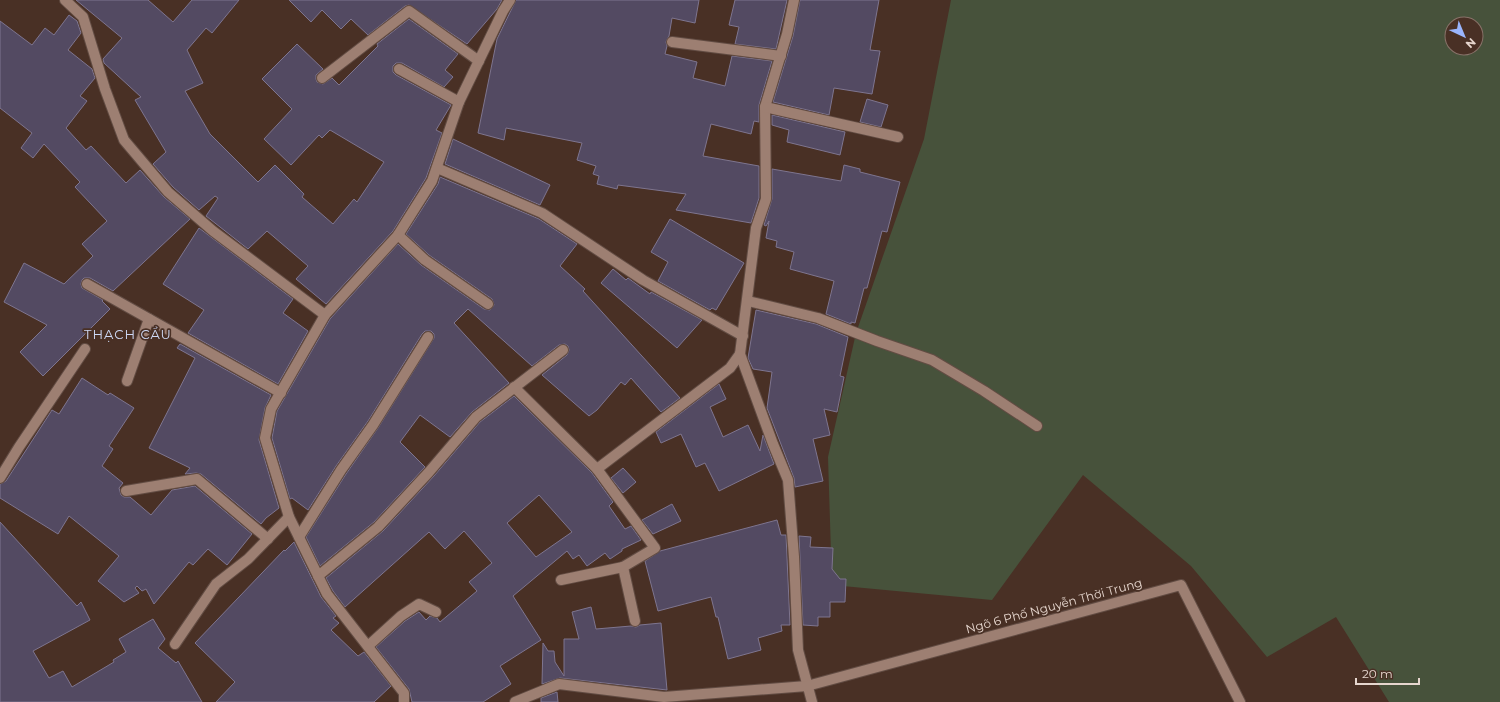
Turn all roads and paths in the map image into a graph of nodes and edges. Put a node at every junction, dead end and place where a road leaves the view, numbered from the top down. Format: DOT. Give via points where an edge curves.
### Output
graph roads {
  1 [pos="65,0"];
  2 [pos="510,0"];
  3 [pos="794,0"];
  4 [pos="672,42"];
  5 [pos="781,56"];
  6 [pos="479,62"];
  7 [pos="399,69"];
  8 [pos="322,78"];
  9 [pos="460,102"];
  10 [pos="765,107"];
  11 [pos="898,137"];
  12 [pos="437,168"];
  13 [pos="398,235"];
  14 [pos="87,284"];
  15 [pos="748,300"];
  16 [pos="488,304"];
  17 [pos="325,315"];
  18 [pos="149,319"];
  19 [pos="743,336"];
  20 [pos="428,337"];
  21 [pos="85,349"];
  22 [pos="563,350"];
  23 [pos="740,354"];
  24 [pos="127,381"];
  25 [pos="514,387"];
  26 [pos="280,393"];
  27 [pos="1037,426"];
  28 [pos="597,469"];
  29 [pos="0,478"];
  30 [pos="126,491"];
  31 [pos="289,517"];
  32 [pos="299,537"];
  33 [pos="268,539"];
  34 [pos="623,567"];
  35 [pos="318,576"];
  36 [pos="561,580"];
  37 [pos="436,612"];
  38 [pos="635,621"];
  39 [pos="175,644"];
  40 [pos="368,646"];
  41 [pos="807,686"];
  42 [pos="404,702"];
  43 [pos="515,702"];
  44 [pos="812,702"];
  45 [pos="1240,702"];
  1 -- 17 [label="street" via="83,17 104,89 124,140 168,192 213,231"];
  2 -- 6 [label="street"];
  3 -- 5 [label="street"];
  4 -- 5 [label="street"];
  5 -- 10 [label="street"];
  6 -- 8 [label="street" via="409,11"];
  6 -- 9 [label="street"];
  7 -- 9 [label="street"];
  9 -- 12 [label="street"];
  10 -- 11 [label="street"];
  10 -- 15 [label="street" via="766,199 756,228"];
  12 -- 13 [label="street" via="432,181"];
  12 -- 19 [label="street" via="542,213 643,280"];
  13 -- 16 [label="street" via="425,260"];
  13 -- 17 [label="street"];
  14 -- 18 [label="street"];
  15 -- 19 [label="street"];
  15 -- 27 [label="street" via="818,318 932,360"];
  17 -- 26 [label="street"];
  18 -- 24 [label="street"];
  18 -- 26 [label="street"];
  19 -- 23 [label="street"];
  20 -- 32 [label="street"];
  21 -- 29 [label="street"];
  22 -- 25 [label="street"];
  23 -- 28 [label="street" via="730,368"];
  23 -- 41 [label="street" via="788,480 798,650"];
  25 -- 28 [label="street"];
  25 -- 35 [label="street" via="476,417 378,527"];
  26 -- 31 [label="street" via="271,409 265,438"];
  28 -- 34 [label="street" via="655,548"];
  30 -- 33 [label="street" via="197,479"];
  31 -- 32 [label="street"];
  31 -- 33 [label="street"];
  32 -- 35 [label="street"];
  33 -- 39 [label="street" via="248,560 216,584"];
  34 -- 36 [label="street"];
  34 -- 38 [label="street"];
  35 -- 40 [label="street" via="327,594"];
  37 -- 40 [label="street" via="419,604 401,616"];
  40 -- 42 [label="street" via="404,693"];
  41 -- 43 [label="street" via="664,697 559,684"];
  41 -- 44 [label="street"];
  41 -- 45 [label="street, Ngõ 6 Phố Nguyễn Thời Trung" via="1181,584"];
}
